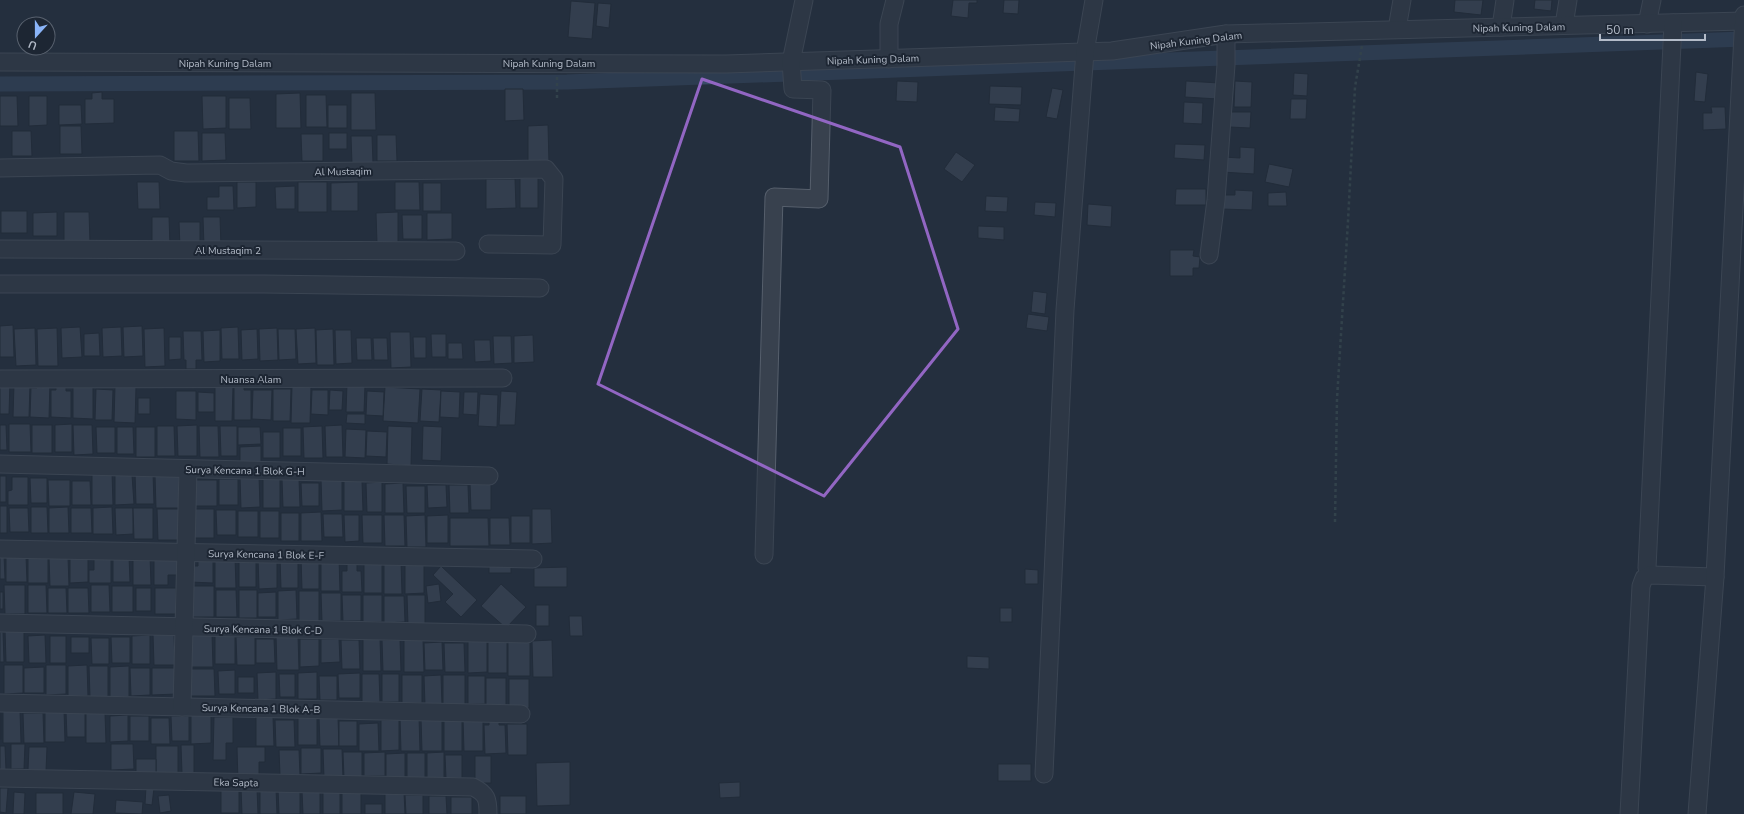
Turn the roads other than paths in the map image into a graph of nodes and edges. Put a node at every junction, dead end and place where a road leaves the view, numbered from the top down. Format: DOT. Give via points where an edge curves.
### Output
graph roads {
  1 [pos="804,0"];
  2 [pos="895,0"];
  3 [pos="1094,0"];
  4 [pos="1402,0"];
  5 [pos="1504,0"];
  6 [pos="1568,0"];
  7 [pos="1652,0"];
  8 [pos="1744,21"];
  9 [pos="1673,23"];
  10 [pos="1647,24"];
  11 [pos="1564,25"];
  12 [pos="1501,27"];
  13 [pos="1397,29"];
  14 [pos="1226,49"];
  15 [pos="889,59"];
  16 [pos="1084,59"];
  17 [pos="0,62"];
  18 [pos="792,64"];
  19 [pos="0,168"];
  20 [pos="488,244"];
  21 [pos="0,249"];
  22 [pos="456,251"];
  23 [pos="1209,255"];
  24 [pos="0,284"];
  25 [pos="540,288"];
  26 [pos="503,378"];
  27 [pos="0,379"];
  28 [pos="0,464"];
  29 [pos="188,469"];
  30 [pos="489,476"];
  31 [pos="0,549"];
  32 [pos="186,552"];
  33 [pos="764,555"];
  34 [pos="532,559"];
  35 [pos="1647,568"];
  36 [pos="1715,577"];
  37 [pos="0,623"];
  38 [pos="184,627"];
  39 [pos="527,634"];
  40 [pos="0,702"];
  41 [pos="182,707"];
  42 [pos="521,714"];
  43 [pos="1044,774"];
  44 [pos="0,778"];
  45 [pos="488,814"];
  46 [pos="1629,814"];
  47 [pos="1696,814"];
  1 -- 18 [label="street"];
  2 -- 15 [label="street" via="889,24"];
  3 -- 16 [label="street"];
  4 -- 13 [label="street"];
  5 -- 12 [label="street"];
  6 -- 11 [label="street"];
  7 -- 10 [label="street"];
  8 -- 9 [label="street, Nipah Kuning Dalam"];
  8 -- 36 [label="street"];
  9 -- 10 [label="street, Nipah Kuning Dalam"];
  9 -- 35 [label="street"];
  10 -- 11 [label="street, Nipah Kuning Dalam"];
  11 -- 12 [label="street, Nipah Kuning Dalam"];
  12 -- 13 [label="street, Nipah Kuning Dalam"];
  13 -- 14 [label="street, Nipah Kuning Dalam"];
  14 -- 16 [label="street, Nipah Kuning Dalam" via="1112,51"];
  14 -- 23 [label="street" via="1216,200"];
  15 -- 16 [label="street, Nipah Kuning Dalam"];
  15 -- 18 [label="street, Nipah Kuning Dalam"];
  16 -- 43 [label="street" via="1065,310"];
  17 -- 18 [label="street, Nipah Kuning Dalam"];
  18 -- 33 [label="street" via="793,89 822,90 819,199 774,197"];
  19 -- 20 [label="street, Al Mustaqim" via="160,165 171,171 186,173 546,169 554,179 552,245"];
  21 -- 22 [label="street, Al Mustaqim 2"];
  24 -- 25 [label="street"];
  26 -- 27 [label="street, Nuansa Alam"];
  28 -- 29 [label="street, Surya Kencana 1 Blok G-H"];
  29 -- 30 [label="street, Surya Kencana 1 Blok G-H"];
  29 -- 32 [label="street"];
  31 -- 32 [label="street, Surya Kencana 1 Blok E-F"];
  32 -- 34 [label="street, Surya Kencana 1 Blok E-F"];
  32 -- 38 [label="street"];
  36 -- 46 [label="street" via="1650,575 1644,578 1641,586"];
  36 -- 47 [label="street"];
  37 -- 38 [label="street, Surya Kencana 1 Blok C-D"];
  38 -- 39 [label="street, Surya Kencana 1 Blok C-D"];
  38 -- 41 [label="street"];
  40 -- 41 [label="street, Surya Kencana 1 Blok A-B"];
  41 -- 42 [label="street, Surya Kencana 1 Blok A-B"];
  44 -- 45 [label="street, Eka Sapta" via="473,787 480,790 488,801"];
}
